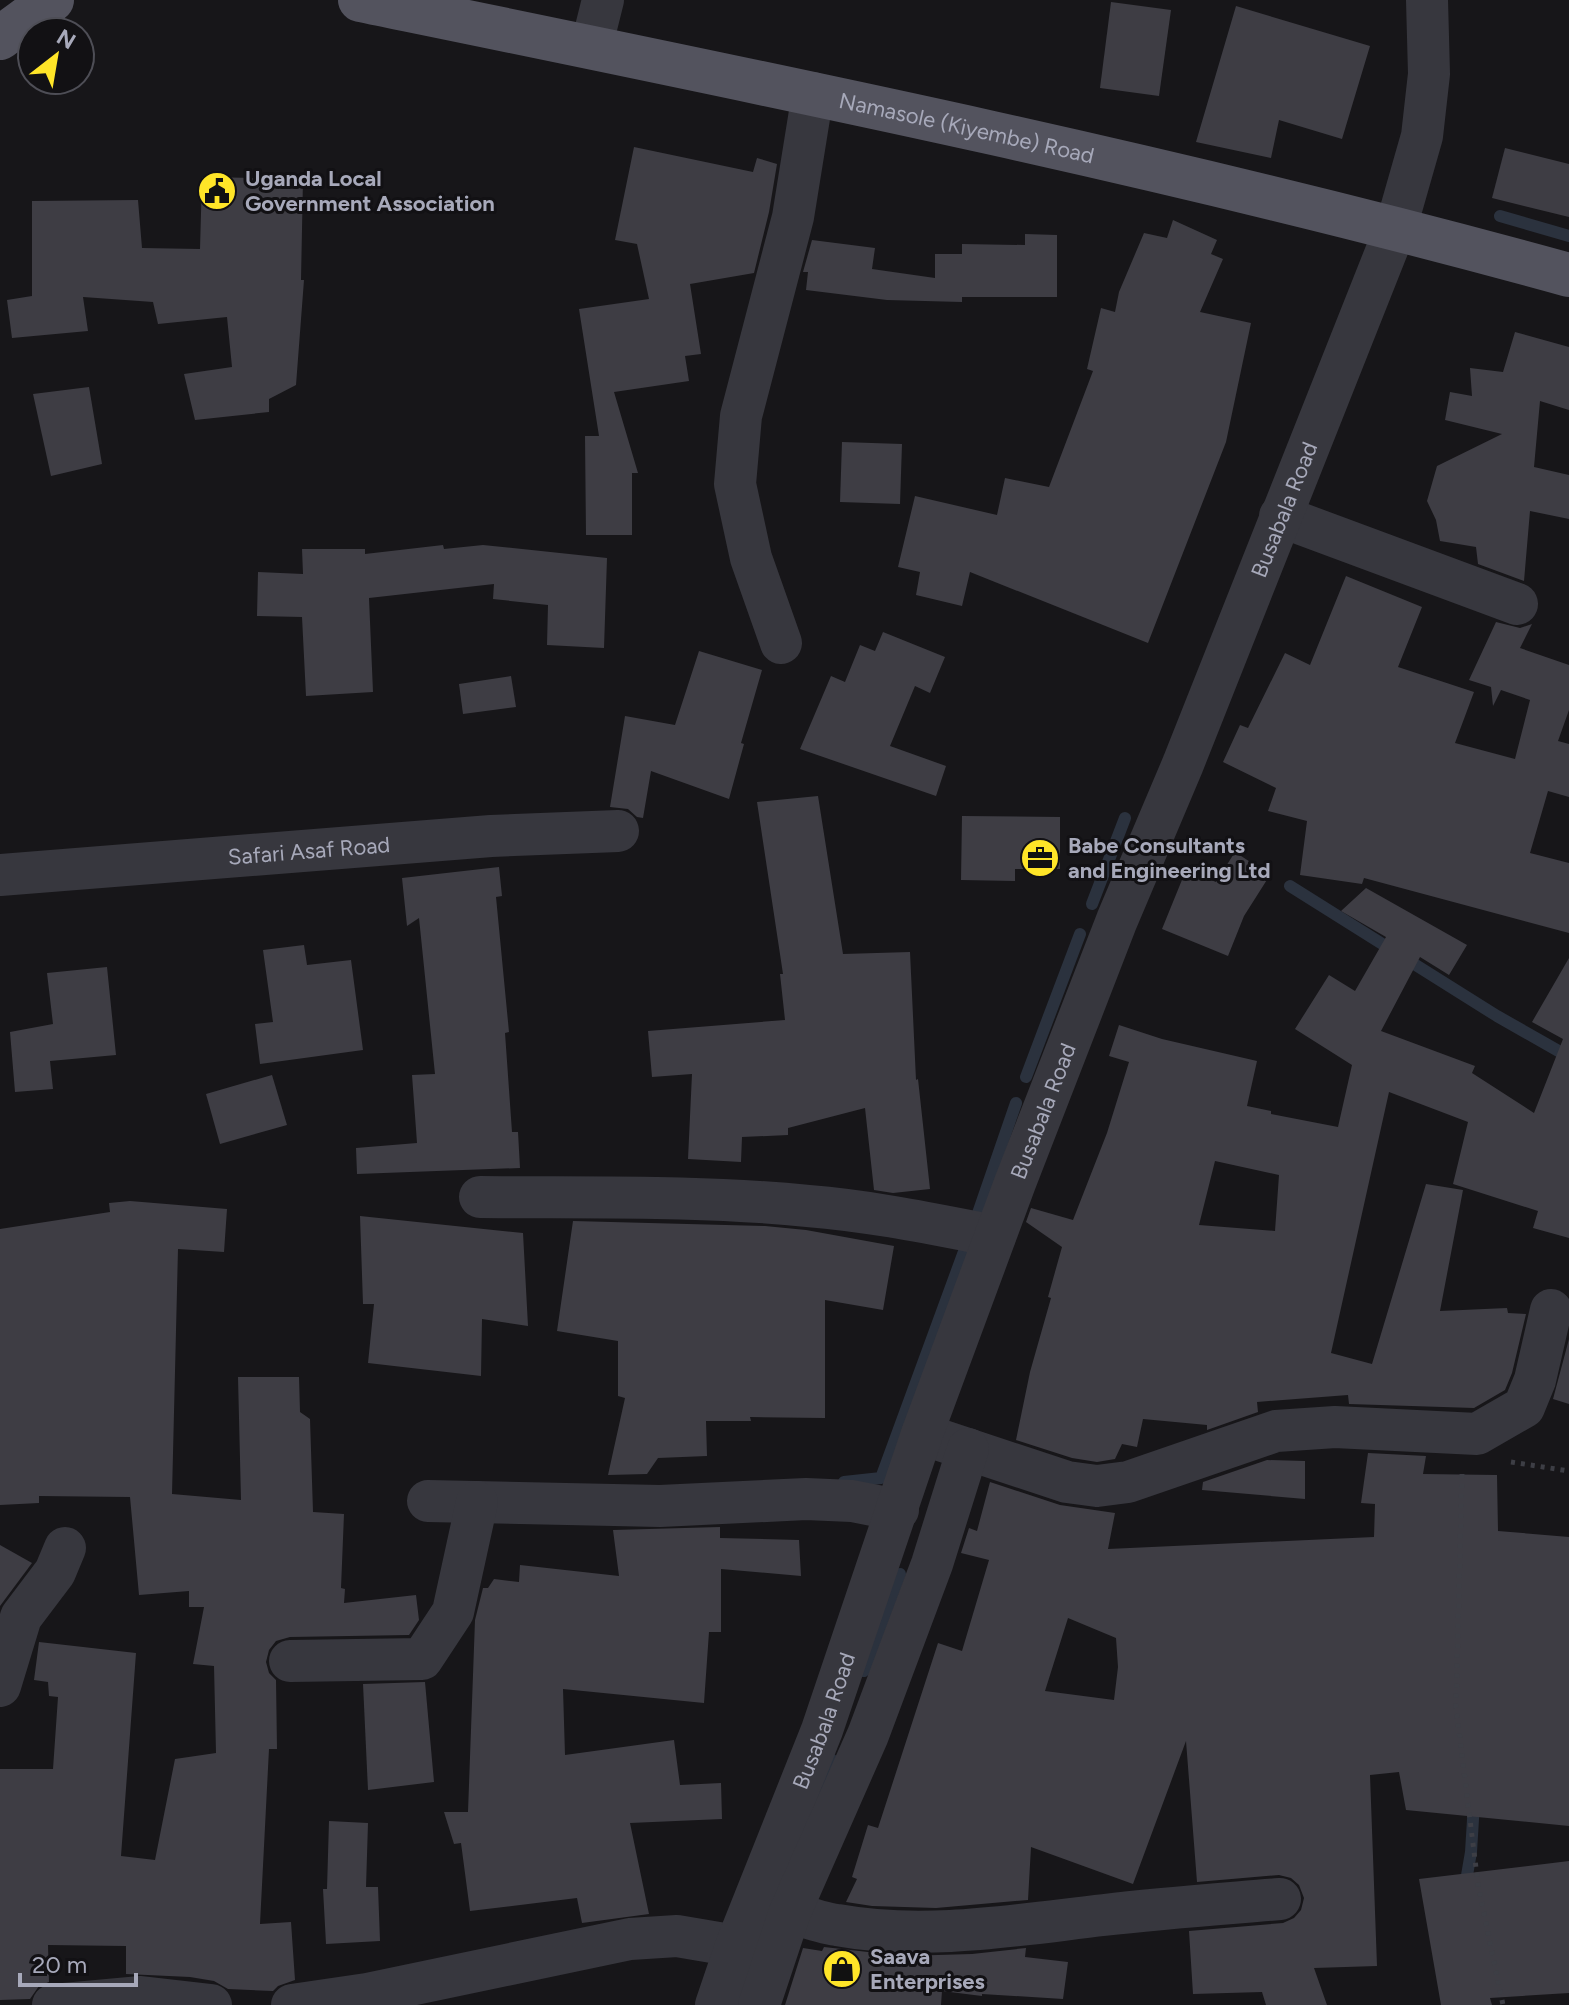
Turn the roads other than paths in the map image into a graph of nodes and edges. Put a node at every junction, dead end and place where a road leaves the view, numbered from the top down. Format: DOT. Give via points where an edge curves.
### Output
graph roads {
  1 [pos="52,0"];
  2 [pos="360,0"];
  3 [pos="603,0"];
  4 [pos="1427,0"];
  5 [pos="0,38"];
  6 [pos="591,48"];
  7 [pos="813,93"];
  8 [pos="1396,227"];
  9 [pos="1569,275"];
  10 [pos="1280,516"];
  11 [pos="1517,604"];
  12 [pos="781,643"];
  13 [pos="618,831"];
  14 [pos="0,875"];
  15 [pos="480,1197"];
  16 [pos="995,1236"];
  17 [pos="1551,1310"];
  18 [pos="922,1434"];
  19 [pos="968,1449"];
  20 [pos="428,1501"];
  21 [pos="477,1502"];
  22 [pos="898,1510"];
  23 [pos="65,1548"];
  24 [pos="290,1661"];
  25 [pos="0,1686"];
  26 [pos="1280,1899"];
  27 [pos="790,1912"];
  28 [pos="736,1946"];
  29 [pos="53,2005"];
  30 [pos="211,2005"];
  31 [pos="292,2005"];
  32 [pos="716,2005"];
  33 [pos="759,2005"];
  1 -- 5 [label="main road"];
  2 -- 6 [label="main road, Namasole (Kiyembe) Road"];
  3 -- 6 [label="street"];
  4 -- 8 [label="street, Busabala Road" via="1430,58 1422,136"];
  6 -- 7 [label="main road, Namasole (Kiyembe) Road"];
  7 -- 8 [label="main road, Namasole (Kiyembe) Road"];
  7 -- 12 [label="street" via="793,217 741,416 735,484 751,558"];
  8 -- 9 [label="main road, Namasole (Kiyembe) Road"];
  8 -- 10 [label="street, Busabala Road"];
  10 -- 11 [label="street"];
  10 -- 16 [label="street, Busabala Road"];
  13 -- 14 [label="street, Safari Asaf Road" via="491,836"];
  15 -- 16 [label="street" via="779,1203"];
  16 -- 18 [label="street, Busabala Road"];
  17 -- 19 [label="street" via="1524,1407 1477,1434 1335,1427 1276,1431 1128,1482 1097,1486 1067,1482"];
  18 -- 19 [label="street"];
  18 -- 22 [label="street, Busabala Road"];
  19 -- 27 [label="street" via="868,1735"];
  20 -- 21 [label="street"];
  21 -- 22 [label="street" via="660,1506 806,1499"];
  21 -- 24 [label="street" via="453,1612 422,1659"];
  22 -- 28 [label="street, Busabala Road" via="822,1730"];
  23 -- 25 [label="street" via="55,1572 21,1617"];
  26 -- 27 [label="street" via="960,1930 858,1928"];
  27 -- 33 [label="street"];
  28 -- 31 [label="street" via="677,1936 630,1939"];
  28 -- 32 [label="street, Busabala Road"];
  29 -- 30 [label="street" via="141,1997"];
}
